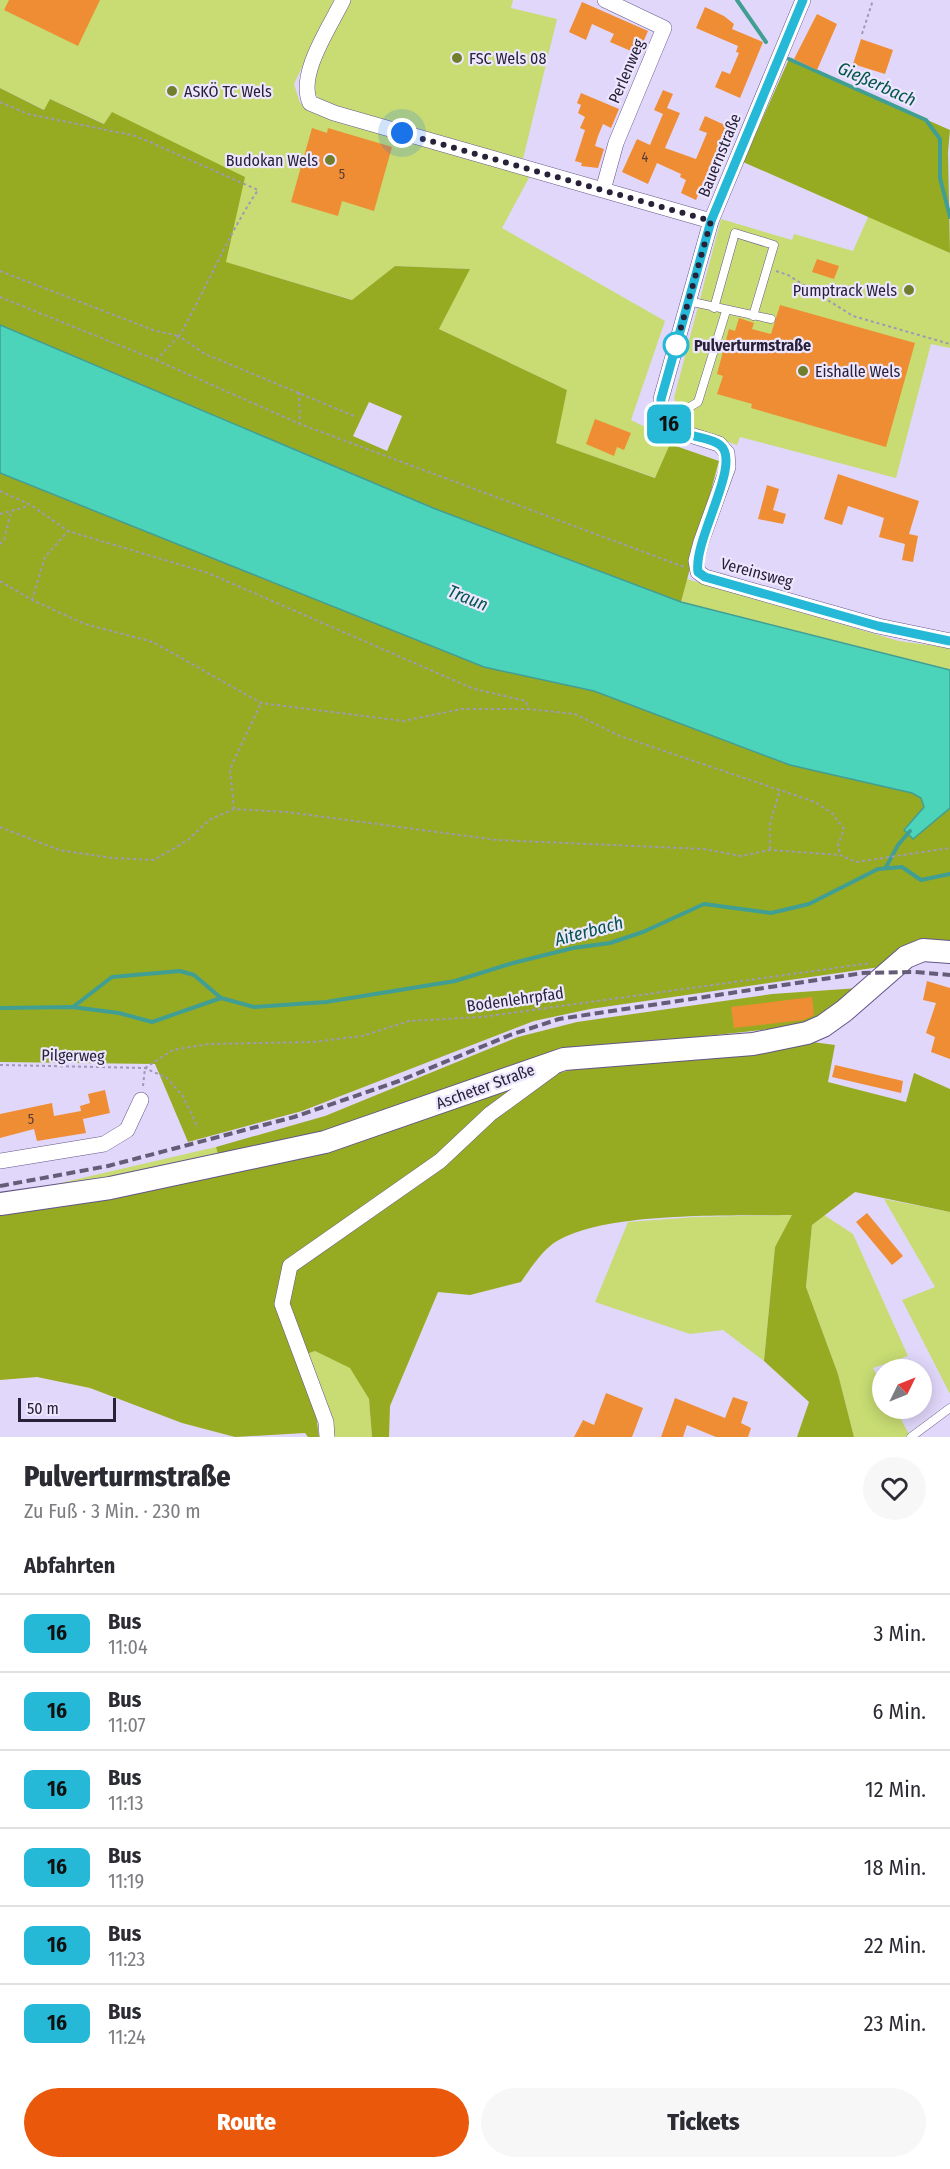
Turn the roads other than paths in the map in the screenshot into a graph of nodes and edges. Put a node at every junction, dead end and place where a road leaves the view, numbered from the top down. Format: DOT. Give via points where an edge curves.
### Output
graph roads {
  1 [pos="343,0"];
  2 [pos="605,0"];
  3 [pos="803,0"];
  4 [pos="603,190"];
  5 [pos="711,221"];
  6 [pos="688,301"];
  7 [pos="714,308"];
  8 [pos="726,311"];
  9 [pos="753,316"];
  10 [pos="771,319"];
  11 [pos="665,422"];
  12 [pos="950,641"];
  13 [pos="950,952"];
  14 [pos="564,1059"];
  15 [pos="141,1100"];
  16 [pos="0,1161"];
  17 [pos="0,1204"];
  18 [pos="950,1408"];
  19 [pos="327,1437"];
  20 [pos="911,1437"];
  1 -- 4 [label="street" via="306,77 310,103 334,114"];
  2 -- 4 [label="street, Perlenweg" via="664,28 616,142"];
  3 -- 5 [label="street, Bauernstraße"];
  4 -- 5 [label="street"];
  5 -- 6 [label="street, Bauernstraße"];
  6 -- 7 [label="lane"];
  6 -- 11 [label="street, Bauernstraße" via="661,399"];
  7 -- 8 [label="lane"];
  7 -- 9 [label="lane" via="735,233 774,245"];
  8 -- 9 [label="lane"];
  8 -- 11 [label="lane" via="698,402"];
  9 -- 10 [label="lane"];
  11 -- 12 [label="street, Vereinsweg" via="684,433 719,444 727,453 728,467 700,542 698,572 878,626"];
  13 -- 14 [label="main road, Ascheter Straße" via="923,950 906,957 844,1011 807,1033 753,1044"];
  14 -- 17 [label="main road, Ascheter Straße" via="325,1142 110,1188"];
  14 -- 19 [label="street" via="490,1114 440,1161 290,1266 282,1304 326,1422"];
  15 -- 16 [label="street" via="127,1130 104,1144"];
  18 -- 20 [label="lane"];
}
